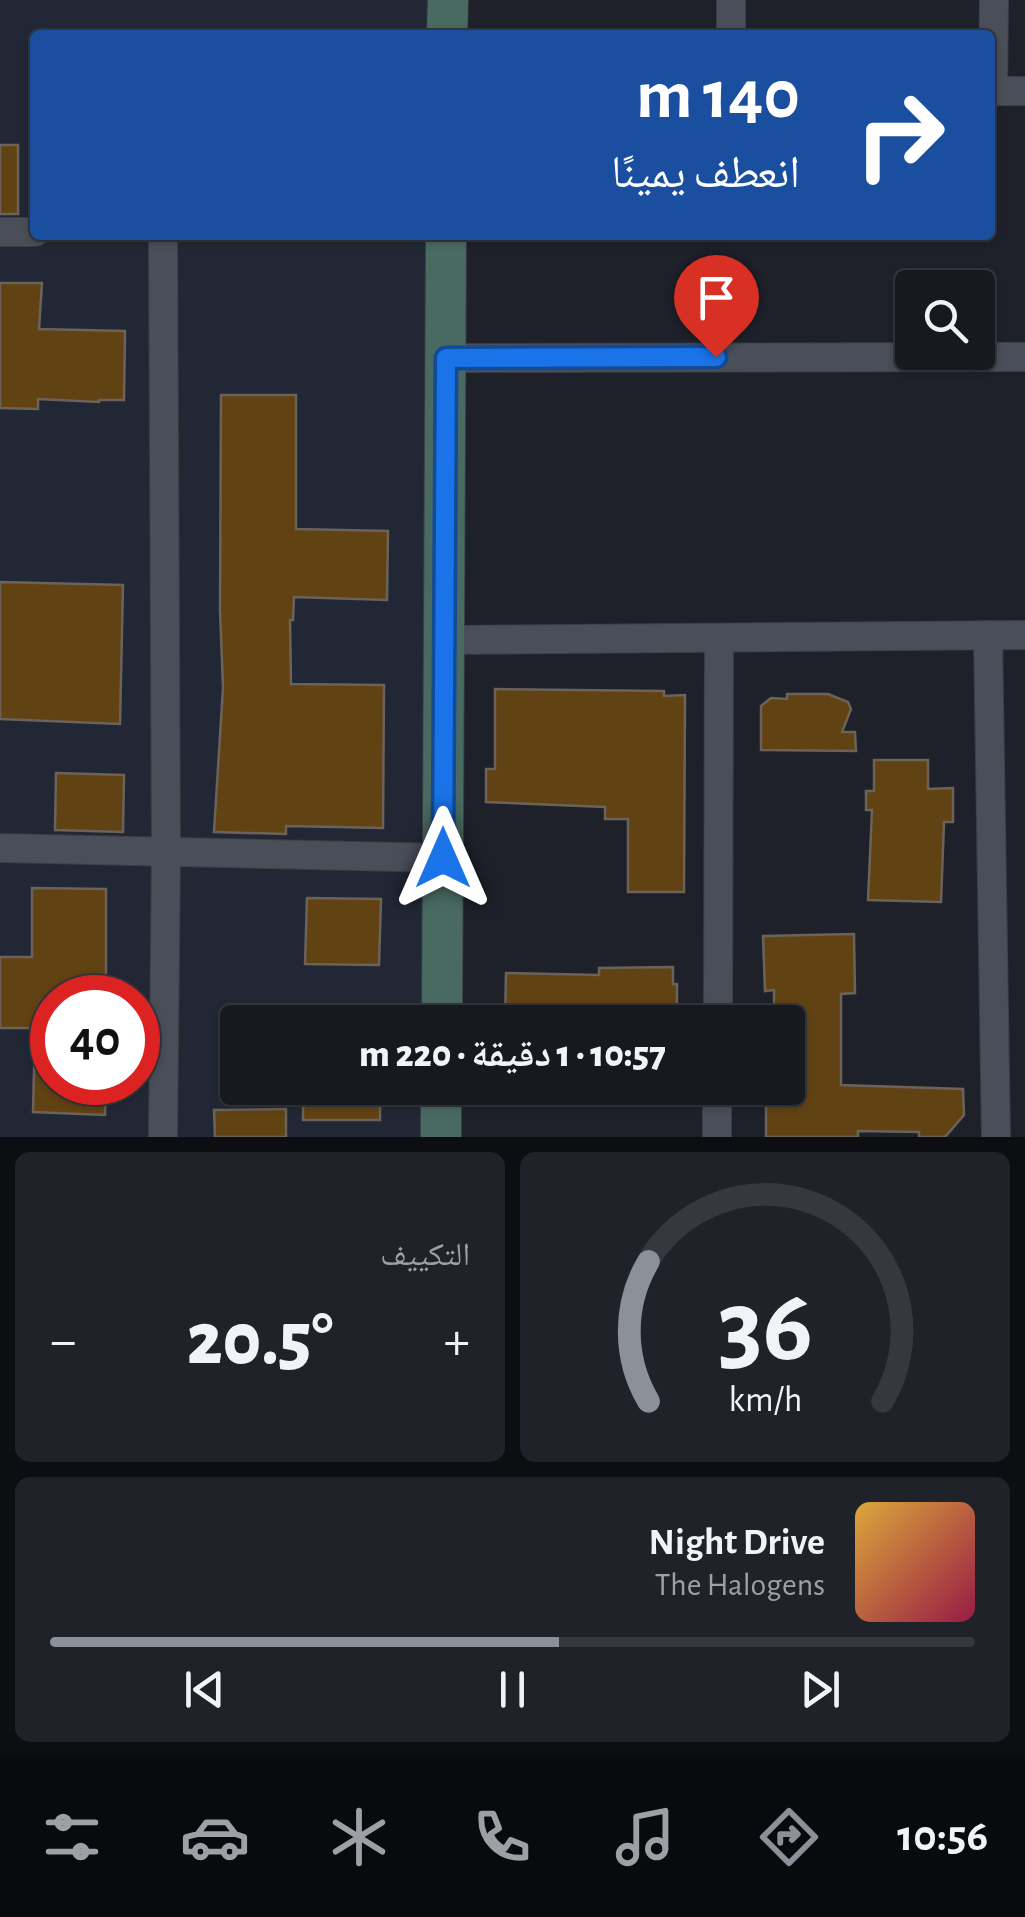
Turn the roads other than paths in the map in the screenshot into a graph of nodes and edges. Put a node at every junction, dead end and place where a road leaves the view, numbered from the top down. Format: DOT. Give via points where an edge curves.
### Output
graph roads {
  1 [pos="448,0"];
  2 [pos="730,0"];
  3 [pos="994,0"];
  4 [pos="447,30"];
  5 [pos="731,30"];
  6 [pos="993,30"];
  7 [pos="995,90"];
  8 [pos="1025,90"];
  9 [pos="0,232"];
  10 [pos="30,232"];
  11 [pos="163,240"];
  12 [pos="446,240"];
  13 [pos="1025,357"];
  14 [pos="446,358"];
  15 [pos="988,635"];
  16 [pos="1025,635"];
  17 [pos="719,638"];
  18 [pos="444,640"];
  19 [pos="0,848"];
  20 [pos="166,852"];
  21 [pos="443,858"];
  22 [pos="442,1005"];
  23 [pos="718,1005"];
  24 [pos="442,1105"];
  25 [pos="717,1105"];
  26 [pos="163,1137"];
  27 [pos="441,1137"];
  28 [pos="717,1137"];
  29 [pos="996,1137"];
  1 -- 4 [label="street"];
  2 -- 5 [label="street"];
  3 -- 6 [label="street"];
  7 -- 8 [label="street"];
  9 -- 10 [label="street"];
  11 -- 20 [label="street"];
  12 -- 14 [label="street"];
  13 -- 14 [label="street"];
  14 -- 18 [label="street"];
  15 -- 16 [label="street"];
  15 -- 17 [label="street"];
  15 -- 29 [label="street"];
  17 -- 18 [label="street"];
  17 -- 23 [label="street"];
  18 -- 21 [label="street"];
  19 -- 20 [label="street"];
  20 -- 21 [label="street"];
  20 -- 26 [label="street"];
  21 -- 22 [label="street"];
  24 -- 27 [label="street"];
  25 -- 28 [label="street"];
}
